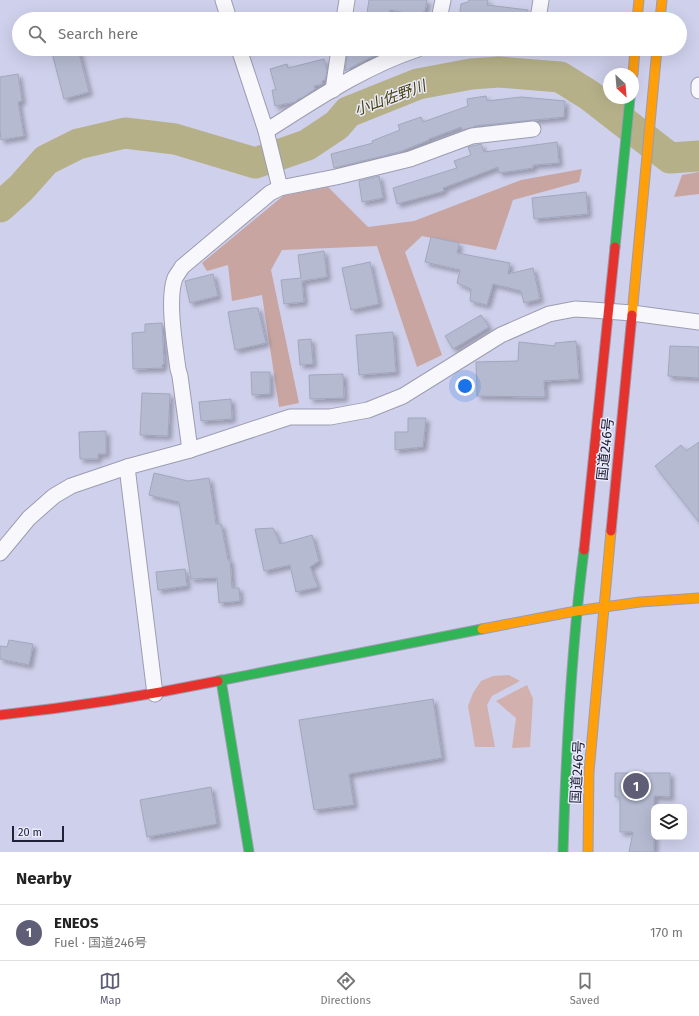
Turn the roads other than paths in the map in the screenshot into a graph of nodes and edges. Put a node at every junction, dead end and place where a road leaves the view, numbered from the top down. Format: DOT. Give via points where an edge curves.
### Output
graph roads {
  1 [pos="223,0"];
  2 [pos="347,0"];
  3 [pos="443,0"];
  4 [pos="541,0"];
  5 [pos="639,0"];
  6 [pos="662,0"];
  7 [pos="227,12"];
  8 [pos="345,12"];
  9 [pos="440,12"];
  10 [pos="539,12"];
  11 [pos="638,12"];
  12 [pos="661,12"];
  13 [pos="241,56"];
  14 [pos="338,56"];
  15 [pos="398,56"];
  16 [pos="634,56"];
  17 [pos="656,56"];
  18 [pos="633,68"];
  19 [pos="699,85"];
  20 [pos="333,90"];
  21 [pos="699,91"];
  22 [pos="629,104"];
  23 [pos="533,129"];
  24 [pos="267,136"];
  25 [pos="278,184"];
  26 [pos="609,311"];
  27 [pos="632,313"];
  28 [pos="699,322"];
  29 [pos="190,450"];
  30 [pos="127,467"];
  31 [pos="0,553"];
  32 [pos="699,598"];
  33 [pos="604,606"];
  34 [pos="576,611"];
  35 [pos="221,680"];
  36 [pos="155,694"];
  37 [pos="0,715"];
  38 [pos="249,852"];
  39 [pos="563,852"];
  40 [pos="588,852"];
  1 -- 7 [label="street"];
  2 -- 8 [label="street"];
  3 -- 9 [label="street"];
  4 -- 10 [label="street"];
  5 -- 11 [label="main road"];
  6 -- 12 [label="main road"];
  13 -- 24 [label="street"];
  14 -- 20 [label="street"];
  15 -- 20 [label="street"];
  16 -- 18 [label="main road"];
  17 -- 27 [label="main road, 国道246号"];
  19 -- 21 [label="street"];
  20 -- 24 [label="street"];
  22 -- 26 [label="main road, 国道246号"];
  23 -- 25 [label="street" via="472,136 410,159 336,177"];
  24 -- 25 [label="street"];
  25 -- 29 [label="street" via="182,267 175,279 172,320"];
  26 -- 27 [label="street"];
  26 -- 29 [label="street" via="575,309 520,326 501,335 403,396 368,410 330,417 290,417"];
  26 -- 34 [label="main road, 国道246号"];
  27 -- 28 [label="street"];
  27 -- 33 [label="main road, 国道246号"];
  29 -- 30 [label="street"];
  30 -- 31 [label="street" via="71,486 54,496 29,518"];
  30 -- 36 [label="street"];
  32 -- 33 [label="main road"];
  33 -- 34 [label="main road"];
  33 -- 40 [label="main road, 国道246号" via="589,772"];
  34 -- 35 [label="main road"];
  34 -- 39 [label="main road, 国道246号"];
  35 -- 36 [label="main road"];
  35 -- 38 [label="main road"];
  36 -- 37 [label="main road"];
}
